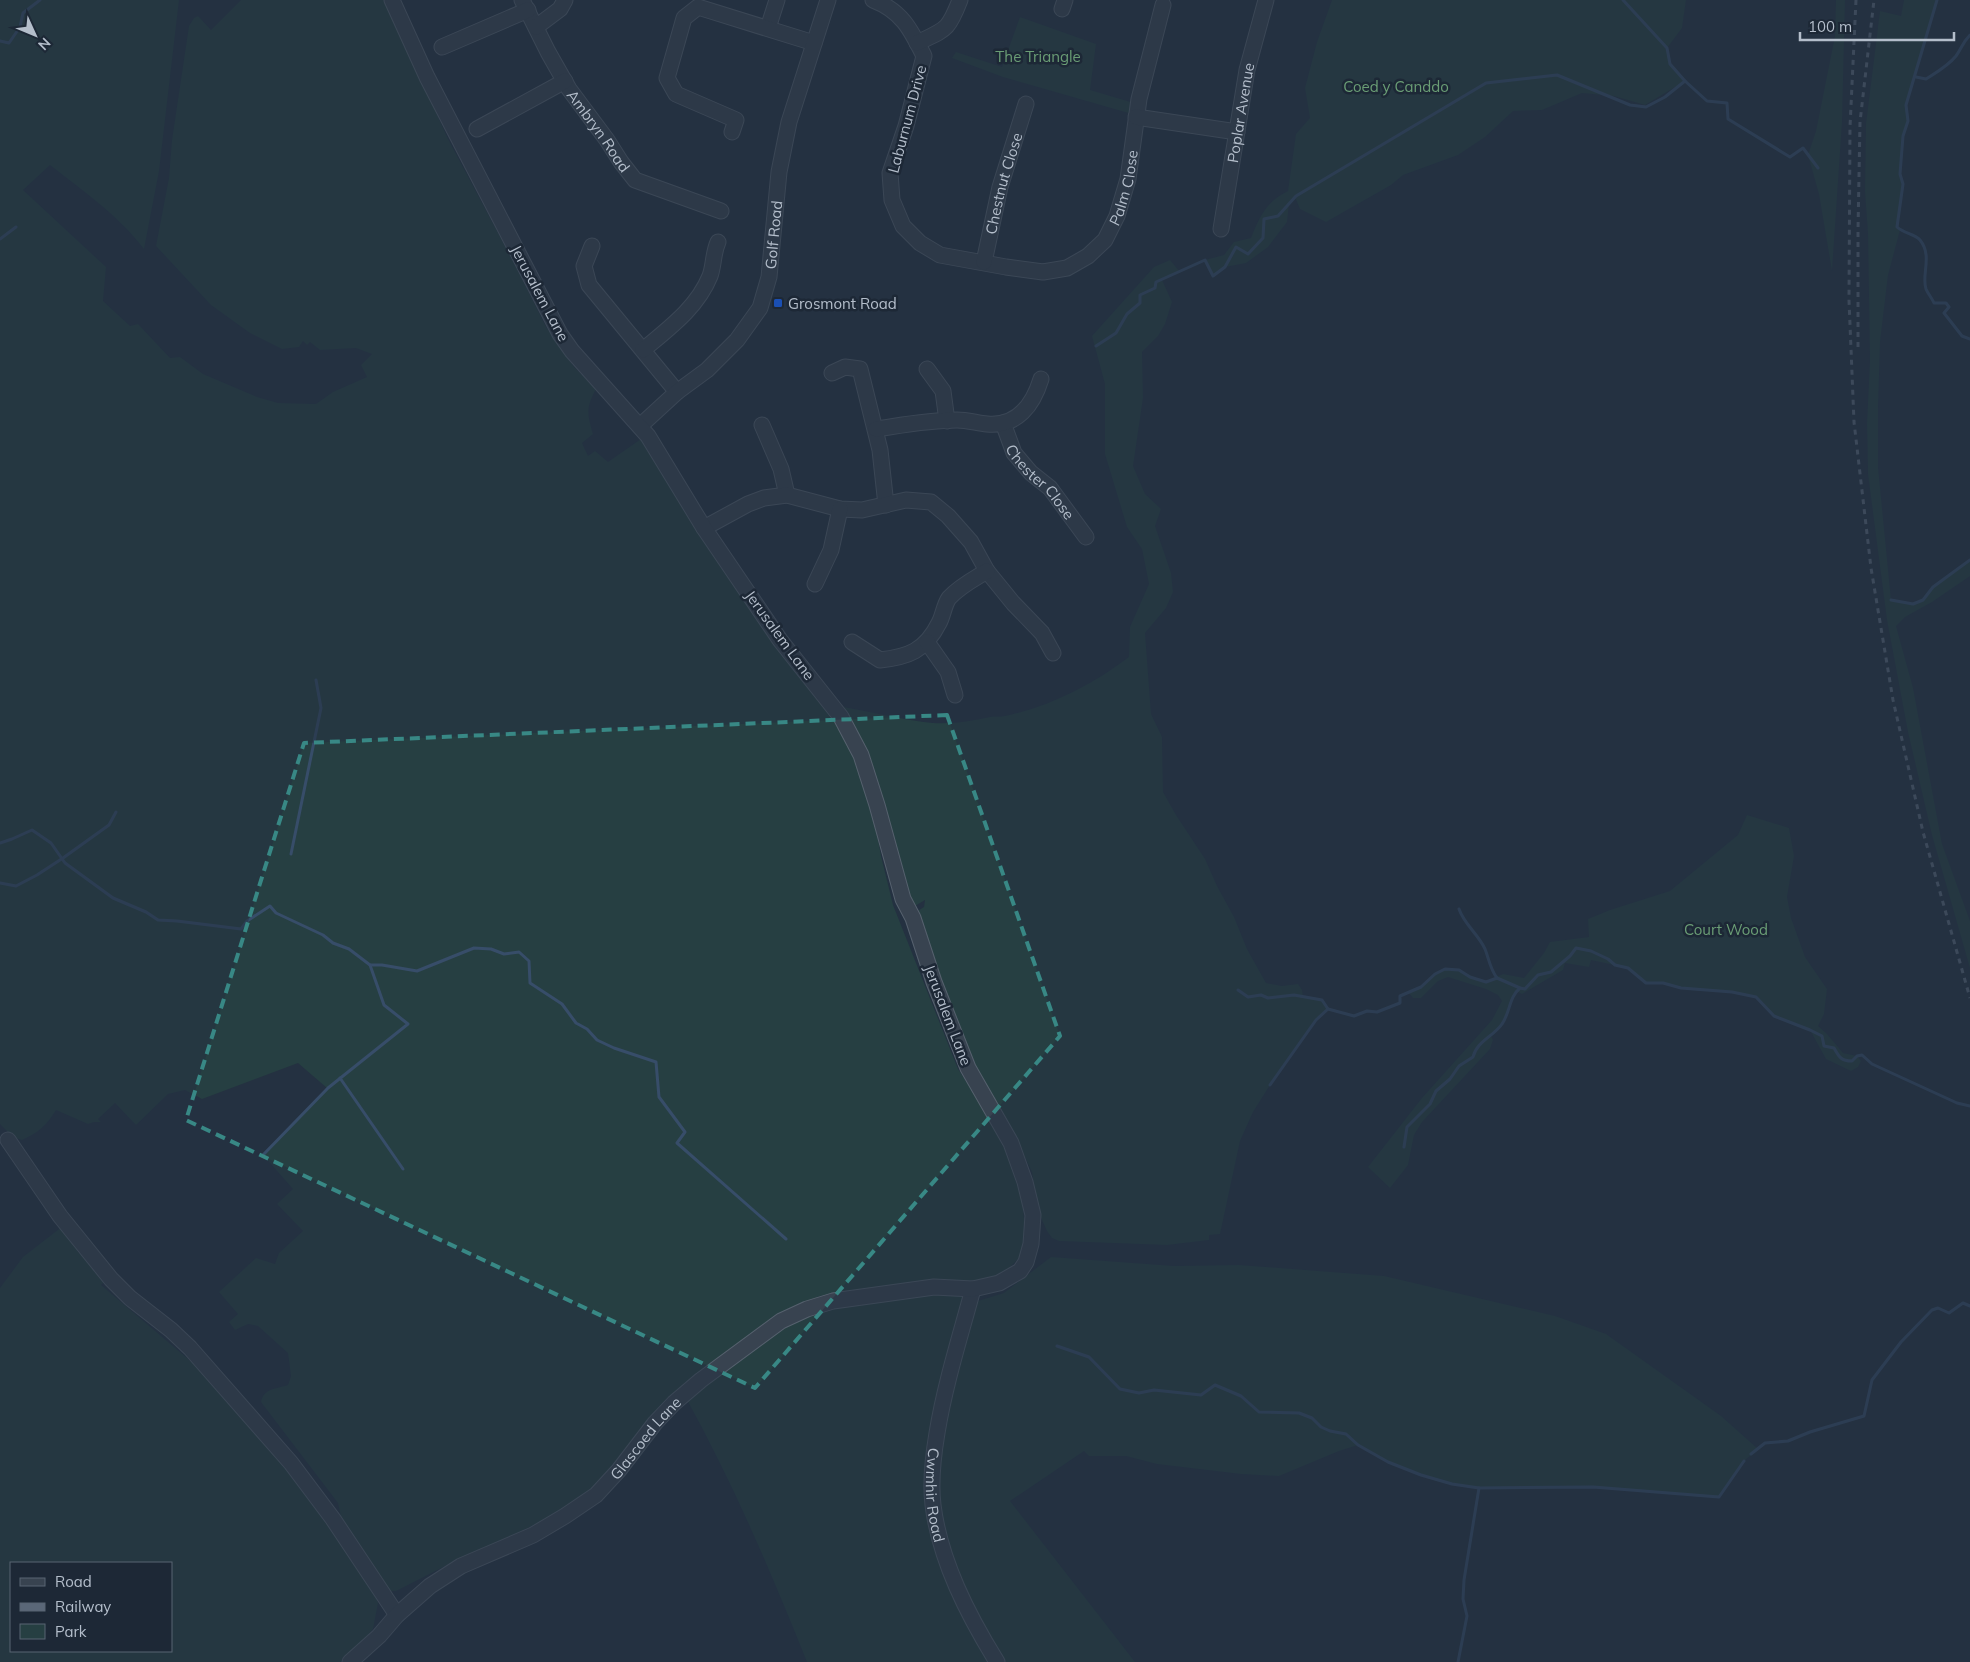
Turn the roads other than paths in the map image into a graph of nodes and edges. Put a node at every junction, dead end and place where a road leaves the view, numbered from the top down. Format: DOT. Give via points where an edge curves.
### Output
graph roads {
  1 [pos="392,0"];
  2 [pos="565,0"];
  3 [pos="777,0"];
  4 [pos="828,0"];
  5 [pos="873,0"];
  6 [pos="960,0"];
  7 [pos="1266,0"];
  8 [pos="1163,4"];
  9 [pos="525,5"];
  10 [pos="536,27"];
  11 [pos="768,28"];
  12 [pos="814,43"];
  13 [pos="917,43"];
  14 [pos="442,47"];
  15 [pos="565,81"];
  16 [pos="1026,104"];
  17 [pos="1136,117"];
  18 [pos="477,129"];
  19 [pos="732,132"];
  20 [pos="1237,132"];
  21 [pos="721,210"];
  22 [pos="1221,229"];
  23 [pos="718,242"];
  24 [pos="592,246"];
  25 [pos="984,262"];
  26 [pos="642,350"];
  27 [pos="927,369"];
  28 [pos="832,373"];
  29 [pos="1041,379"];
  30 [pos="677,392"];
  31 [pos="947,421"];
  32 [pos="1003,423"];
  33 [pos="762,425"];
  34 [pos="640,426"];
  35 [pos="876,430"];
  36 [pos="787,495"];
  37 [pos="886,504"];
  38 [pos="840,510"];
  39 [pos="704,528"];
  40 [pos="1086,537"];
  41 [pos="987,570"];
  42 [pos="816,584"];
  43 [pos="852,642"];
  44 [pos="926,642"];
  45 [pos="1053,653"];
  46 [pos="955,696"];
  47 [pos="8,1140"];
  48 [pos="973,1289"];
  49 [pos="397,1614"];
  50 [pos="350,1662"];
  51 [pos="997,1662"];
  1 -- 34 [label="street, Jerusalem Lane" via="427,77 560,334"];
  2 -- 10 [label="street"];
  3 -- 11 [label="street"];
  4 -- 12 [label="street, Golf Road"];
  5 -- 13 [label="street, Laburnum Drive" via="899,15"];
  6 -- 13 [label="street" via="952,21 943,30"];
  7 -- 20 [label="street, Poplar Avenue" via="1247,70"];
  8 -- 17 [label="street, Palm Close"];
  9 -- 10 [label="street, Ambryn Road"];
  9 -- 14 [label="street"];
  10 -- 15 [label="street, Ambryn Road"];
  11 -- 12 [label="street"];
  11 -- 19 [label="street" via="698,7 684,18 667,78 676,94 736,120"];
  12 -- 30 [label="street, Golf Road" via="789,122 779,172 769,278 760,308 737,340 707,370"];
  13 -- 25 [label="street, Laburnum Drive" via="924,56 890,173 892,200 903,226 920,243 940,255"];
  15 -- 18 [label="street"];
  15 -- 21 [label="street, Ambryn Road" via="635,180"];
  16 -- 25 [label="street, Chestnut Close" via="1000,187"];
  17 -- 20 [label="street"];
  17 -- 25 [label="street, Palm Close" via="1128,179 1117,216 1105,240 1094,251 1067,268 1043,272"];
  20 -- 22 [label="street, Poplar Avenue"];
  23 -- 26 [label="street" via="711,274 702,293 683,316"];
  24 -- 26 [label="street" via="584,266 589,285"];
  26 -- 30 [label="street"];
  27 -- 31 [label="street" via="943,391"];
  28 -- 35 [label="street" via="845,366 860,369"];
  29 -- 32 [label="street, Chester Close" via="1028,407 1017,418"];
  30 -- 34 [label="street, Golf Road"];
  31 -- 32 [label="street, Chester Close"];
  31 -- 35 [label="street, Chester Close"];
  32 -- 40 [label="street, Chester Close" via="1014,453 1050,488"];
  33 -- 36 [label="street" via="781,469"];
  34 -- 39 [label="street, Jerusalem Lane"];
  35 -- 37 [label="street"];
  36 -- 38 [label="street"];
  36 -- 39 [label="street" via="748,504"];
  37 -- 38 [label="street" via="862,510"];
  37 -- 41 [label="street" via="906,500 931,502 971,542"];
  38 -- 42 [label="street" via="831,550"];
  39 -- 48 [label="street, Jerusalem Lane" via="780,640 841,717 860,754 903,899 913,918 934,982 968,1068 1011,1143 1033,1215 1026,1262 1020,1271 999,1283"];
  41 -- 44 [label="street" via="948,600 939,624"];
  41 -- 45 [label="street" via="1042,632"];
  43 -- 44 [label="street" via="880,660 901,658 922,648"];
  44 -- 46 [label="street" via="948,672"];
  47 -- 49 [label="street" via="60,1216 111,1279 190,1348 291,1463"];
  48 -- 49 [label="street, Glascoed Lane" via="934,1287 833,1301 782,1321 674,1403 596,1495 533,1535 461,1566 430,1586"];
  48 -- 51 [label="street, Cwmhir Road" via="940,1418 933,1457 932,1504 938,1535 954,1578 973,1624"];
  49 -- 50 [label="street, Glascoed Lane" via="379,1636"];
}
